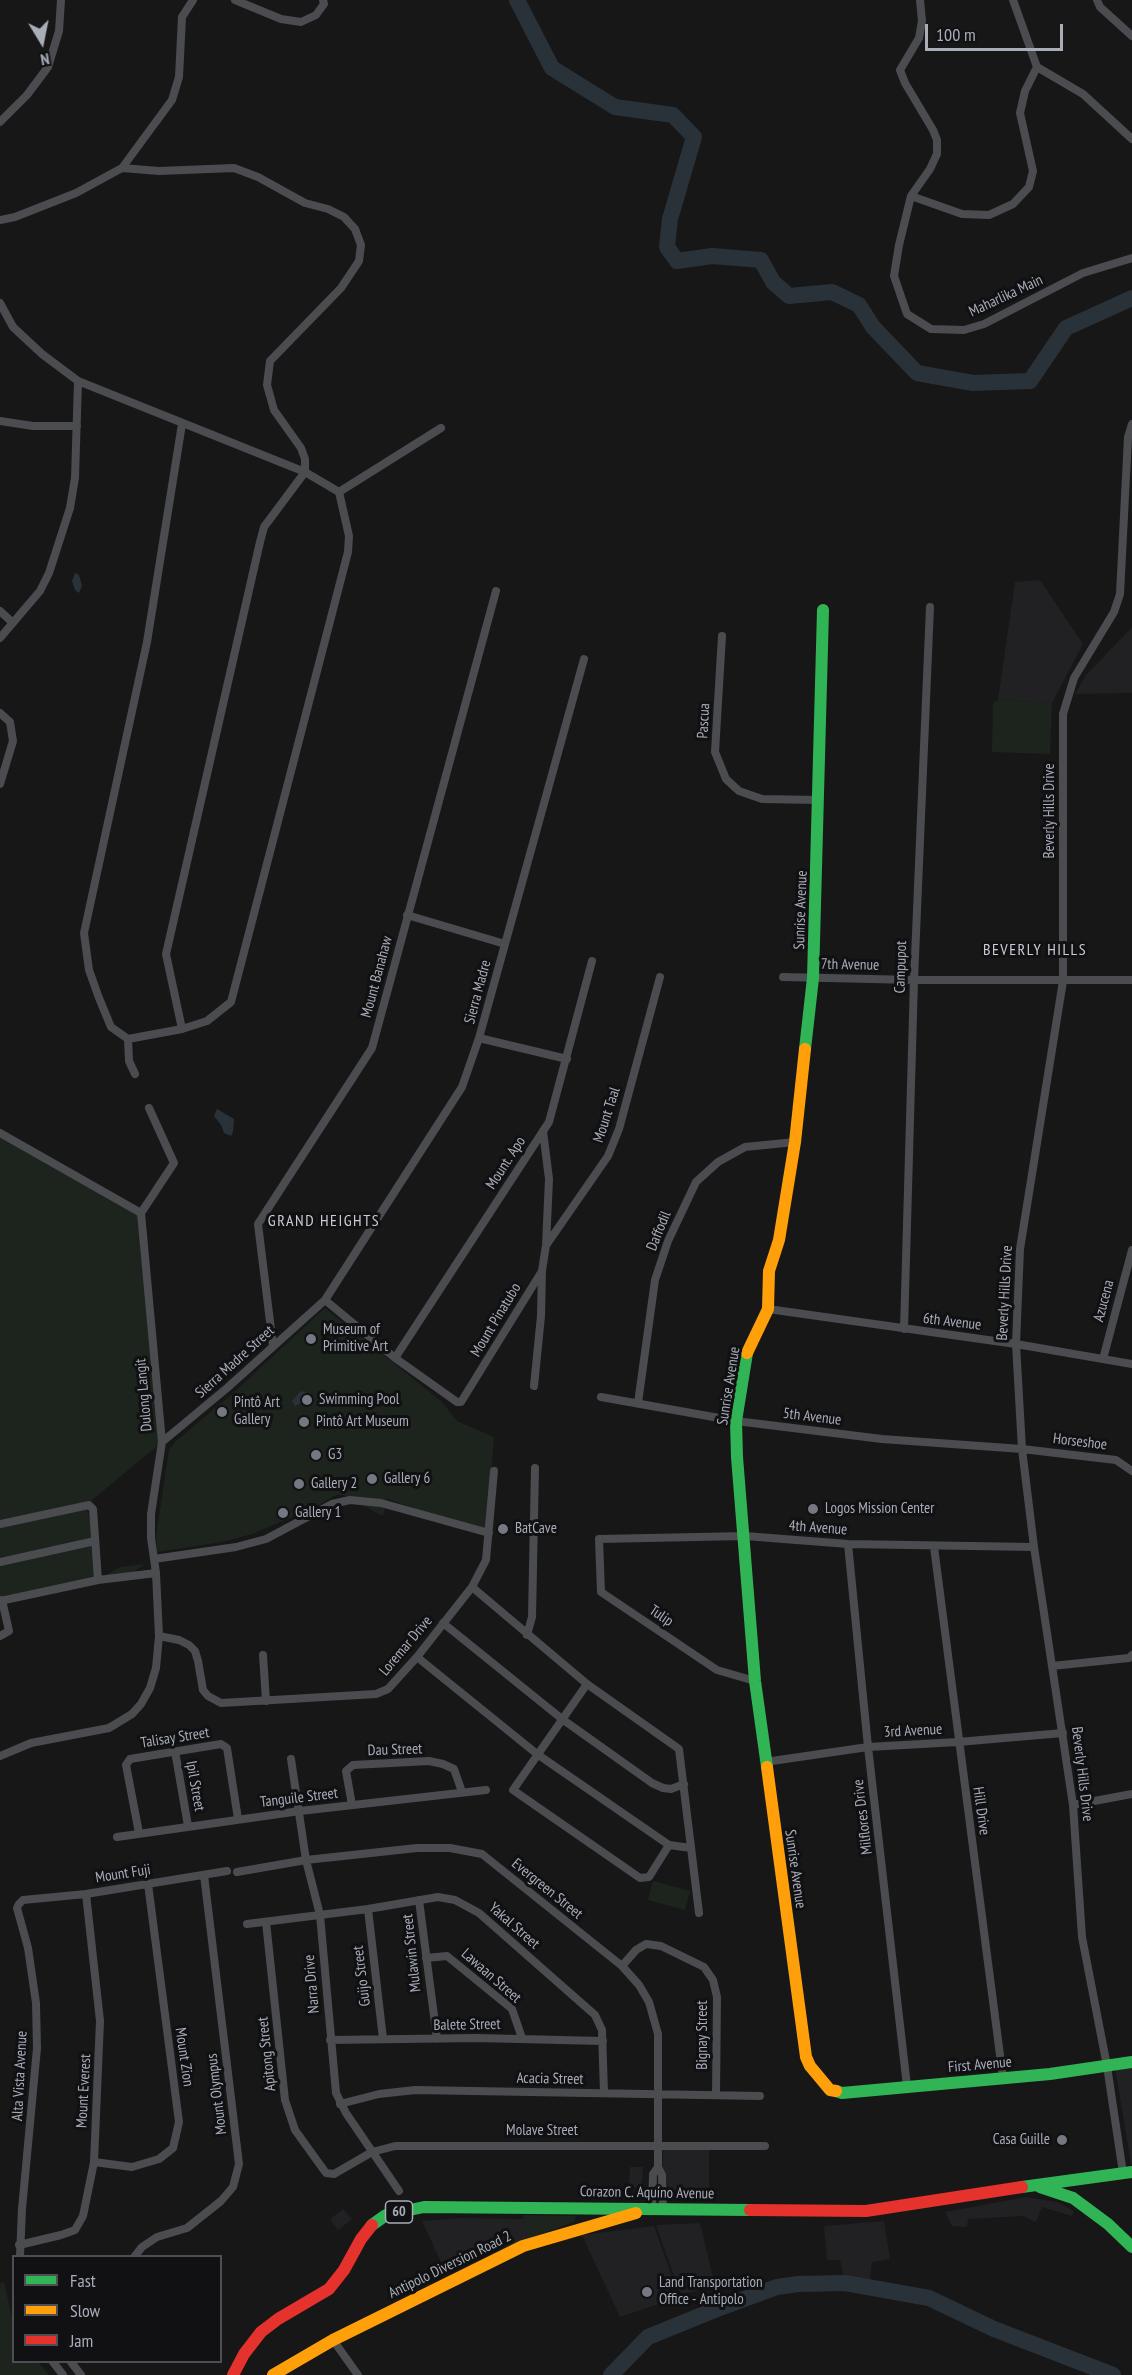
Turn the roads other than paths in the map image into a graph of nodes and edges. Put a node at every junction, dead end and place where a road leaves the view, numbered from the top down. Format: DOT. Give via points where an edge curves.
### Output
graph roads {
  1 [pos="61,0"];
  2 [pos="194,0"];
  3 [pos="235,0"];
  4 [pos="323,0"];
  5 [pos="920,0"];
  6 [pos="1014,0"];
  7 [pos="1097,0"];
  8 [pos="1132,36"];
  9 [pos="1037,67"];
  10 [pos="0,122"];
  11 [pos="1132,139"];
  12 [pos="122,168"];
  13 [pos="911,196"];
  14 [pos="0,220"];
  15 [pos="1132,258"];
  16 [pos="0,303"];
  17 [pos="78,381"];
  18 [pos="0,421"];
  19 [pos="182,424"];
  20 [pos="1132,424"];
  21 [pos="77,426"];
  22 [pos="441,428"];
  23 [pos="305,472"];
  24 [pos="339,492"];
  25 [pos="496,591"];
  26 [pos="930,607"];
  27 [pos="823,610"];
  28 [pos="0,611"];
  29 [pos="13,623"];
  30 [pos="722,636"];
  31 [pos="0,638"];
  32 [pos="584,659"];
  33 [pos="0,713"];
  34 [pos="0,784"];
  35 [pos="819,800"];
  36 [pos="406,915"];
  37 [pos="505,945"];
  38 [pos="592,961"];
  39 [pos="660,977"];
  40 [pos="783,977"];
  41 [pos="813,978"];
  42 [pos="914,980"];
  43 [pos="1132,980"];
  44 [pos="1063,981"];
  45 [pos="182,1029"];
  46 [pos="479,1038"];
  47 [pos="128,1039"];
  48 [pos="567,1059"];
  49 [pos="135,1074"];
  50 [pos="149,1108"];
  51 [pos="543,1131"];
  52 [pos="0,1133"];
  53 [pos="795,1142"];
  54 [pos="141,1213"];
  55 [pos="546,1245"];
  56 [pos="1132,1250"];
  57 [pos="542,1271"];
  58 [pos="325,1300"];
  59 [pos="768,1309"];
  60 [pos="904,1329"];
  61 [pos="1016,1344"];
  62 [pos="273,1346"];
  63 [pos="395,1358"];
  64 [pos="1103,1359"];
  65 [pos="1132,1364"];
  66 [pos="534,1386"];
  67 [pos="601,1397"];
  68 [pos="638,1403"];
  69 [pos="736,1421"];
  70 [pos="162,1442"];
  71 [pos="1022,1449"];
  72 [pos="536,1468"];
  73 [pos="494,1471"];
  74 [pos="1132,1471"];
  75 [pos="0,1524"];
  76 [pos="489,1533"];
  77 [pos="744,1536"];
  78 [pos="599,1539"];
  79 [pos="95,1541"];
  80 [pos="848,1544"];
  81 [pos="934,1547"];
  82 [pos="1035,1547"];
  83 [pos="154,1559"];
  84 [pos="0,1562"];
  85 [pos="156,1573"];
  86 [pos="98,1580"];
  87 [pos="472,1587"];
  88 [pos="1,1600"];
  89 [pos="443,1623"];
  90 [pos="527,1635"];
  91 [pos="0,1636"];
  92 [pos="159,1636"];
  93 [pos="263,1655"];
  94 [pos="1132,1655"];
  95 [pos="417,1657"];
  96 [pos="1053,1666"];
  97 [pos="755,1681"];
  98 [pos="587,1684"];
  99 [pos="266,1701"];
  100 [pos="562,1719"];
  101 [pos="1063,1733"];
  102 [pos="958,1742"];
  103 [pos="868,1747"];
  104 [pos="175,1751"];
  105 [pos="537,1754"];
  106 [pos="0,1756"];
  107 [pos="291,1759"];
  108 [pos="765,1762"];
  109 [pos="684,1784"];
  110 [pos="486,1790"];
  111 [pos="462,1792"];
  112 [pos="1132,1794"];
  113 [pos="352,1805"];
  114 [pos="1073,1805"];
  115 [pos="300,1811"];
  116 [pos="238,1819"];
  117 [pos="188,1826"];
  118 [pos="139,1833"];
  119 [pos="117,1837"];
  120 [pos="669,1845"];
  121 [pos="691,1848"];
  122 [pos="306,1860"];
  123 [pos="227,1871"];
  124 [pos="237,1872"];
  125 [pos="204,1875"];
  126 [pos="148,1884"];
  127 [pos="86,1894"];
  128 [pos="23,1900"];
  129 [pos="419,1900"];
  130 [pos="368,1909"];
  131 [pos="699,1913"];
  132 [pos="320,1915"];
  133 [pos="266,1922"];
  134 [pos="248,1924"];
  135 [pos="426,1958"];
  136 [pos="622,1966"];
  137 [pos="522,2038"];
  138 [pos="383,2039"];
  139 [pos="437,2039"];
  140 [pos="330,2040"];
  141 [pos="603,2041"];
  142 [pos="1132,2062"];
  143 [pos="1107,2066"];
  144 [pos="1003,2078"];
  145 [pos="907,2086"];
  146 [pos="830,2090"];
  147 [pos="604,2093"];
  148 [pos="658,2093"];
  149 [pos="716,2095"];
  150 [pos="760,2096"];
  151 [pos="340,2104"];
  152 [pos="658,2145"];
  153 [pos="765,2146"];
  154 [pos="372,2152"];
  155 [pos="94,2162"];
  156 [pos="658,2167"];
  157 [pos="326,2173"];
  158 [pos="1128,2173"];
  159 [pos="1081,2178"];
  160 [pos="652,2185"];
  161 [pos="663,2185"];
  162 [pos="1021,2187"];
  163 [pos="399,2191"];
  164 [pos="1073,2198"];
  165 [pos="587,2207"];
  166 [pos="657,2209"];
  167 [pos="591,2225"];
  168 [pos="20,2245"];
  169 [pos="1132,2247"];
  170 [pos="20,2255"];
  171 [pos="136,2255"];
  172 [pos="333,2340"];
  173 [pos="233,2375"];
  174 [pos="273,2375"];
  175 [pos="358,2375"];
  1 -- 10 [label="street" via="59,31 48,67"];
  2 -- 12 [label="street" via="182,17 179,77 172,100"];
  3 -- 4 [label="street" via="281,19 301,22 316,15"];
  5 -- 13 [label="street, Maharlika Main" via="919,38 900,70 933,130 937,154"];
  6 -- 9 [label="street"];
  7 -- 8 [label="street"];
  9 -- 11 [label="street" via="1083,94"];
  9 -- 13 [label="street" via="1020,113 1034,171 1029,187 1013,204 989,214 962,214"];
  12 -- 14 [label="street" via="76,193"];
  12 -- 23 [label="street" via="234,168 305,203 328,208 355,229 361,245 359,261 341,288 270,361 267,385 274,410 301,448"];
  13 -- 15 [label="street, Maharlika Main" via="894,276 908,314 931,329 964,330 984,324 1083,273"];
  16 -- 17 [label="street" via="13,327"];
  17 -- 19 [label="street"];
  17 -- 21 [label="street"];
  18 -- 21 [label="street"];
  19 -- 23 [label="street"];
  19 -- 47 [label="street" via="147,642 84,933 89,970 103,1008 111,1027"];
  20 -- 44 [label="street, Beverly Hills Drive" via="1128,437 1120,594 1114,612 1074,678 1064,714"];
  21 -- 29 [label="street" via="70,508 49,573 40,591"];
  22 -- 24 [label="street"];
  23 -- 24 [label="street"];
  23 -- 45 [label="street" via="264,527 166,954"];
  24 -- 45 [label="street" via="349,536 348,552 231,1002 207,1021"];
  25 -- 36 [label="street, Mount Banahaw"];
  26 -- 42 [label="street, Campupot"];
  27 -- 35 [label="street, Sunrise Avenue"];
  28 -- 29 [label="street"];
  29 -- 31 [label="street"];
  30 -- 35 [label="street, Pascua" via="715,752 726,779 739,791 762,799"];
  32 -- 37 [label="street, Sierra Madre"];
  33 -- 34 [label="street" via="10,722 13,741"];
  35 -- 41 [label="street, Sunrise Avenue"];
  36 -- 37 [label="street"];
  36 -- 62 [label="street, Mount Banahaw" via="372,1048 258,1224"];
  37 -- 46 [label="street, Sierra Madre"];
  38 -- 48 [label="street, Mount. Apo"];
  39 -- 55 [label="street, Mount Taal" via="619,1129 608,1156"];
  40 -- 41 [label="street, 7th Avenue"];
  41 -- 42 [label="street, 7th Avenue"];
  41 -- 53 [label="street, Sunrise Avenue"];
  42 -- 44 [label="street, 7th Avenue"];
  42 -- 60 [label="street, Campupot"];
  43 -- 44 [label="street, 7th Avenue"];
  44 -- 61 [label="street, Beverly Hills Drive" via="1020,1249"];
  45 -- 47 [label="street"];
  46 -- 48 [label="street"];
  46 -- 58 [label="street, Sierra Madre" via="462,1088"];
  47 -- 49 [label="street" via="129,1061"];
  48 -- 51 [label="street, Mount. Apo"];
  50 -- 54 [label="street" via="174,1163"];
  51 -- 55 [label="street, Mount Pinatubo" via="549,1179"];
  51 -- 63 [label="street, Mount. Apo"];
  52 -- 54 [label="street"];
  53 -- 59 [label="street, Sunrise Avenue" via="779,1240 769,1271"];
  53 -- 68 [label="street, Daffodil" via="745,1147 718,1162 696,1182 668,1241 655,1280"];
  54 -- 70 [label="street, Dulong Langit"];
  55 -- 57 [label="street, Mount Pinatubo"];
  56 -- 64 [label="street, Azucena"];
  57 -- 63 [label="street, Mount Pinatubo" via="464,1398 457,1402"];
  57 -- 66 [label="street"];
  58 -- 62 [label="street, Sierra Madre Street"];
  58 -- 63 [label="street"];
  59 -- 60 [label="street, 6th Avenue"];
  59 -- 69 [label="street, Sunrise Avenue" via="748,1348"];
  60 -- 61 [label="street, 6th Avenue"];
  61 -- 64 [label="street, 6th Avenue"];
  61 -- 71 [label="street, Beverly Hills Drive"];
  62 -- 70 [label="street, Sierra Madre Street"];
  64 -- 65 [label="street, 6th Avenue"];
  67 -- 68 [label="street, 5th Avenue"];
  68 -- 69 [label="street, 5th Avenue"];
  69 -- 71 [label="street, 5th Avenue" via="914,1442"];
  69 -- 77 [label="street, Sunrise Avenue"];
  70 -- 83 [label="street, Dulong Langit" via="151,1514"];
  71 -- 74 [label="street, Horseshoe" via="1116,1460"];
  71 -- 82 [label="street, Beverly Hills Drive"];
  72 -- 90 [label="street" via="532,1617"];
  73 -- 76 [label="street, Loremar Drive"];
  75 -- 79 [label="street" via="89,1505 93,1509"];
  76 -- 83 [label="street" via="381,1503 350,1500 332,1504 266,1539"];
  76 -- 87 [label="street, Loremar Drive" via="486,1560"];
  77 -- 78 [label="street, 4th Avenue"];
  77 -- 80 [label="street, 4th Avenue"];
  77 -- 97 [label="street, Sunrise Avenue"];
  78 -- 97 [label="street, Tulip" via="601,1592 717,1670"];
  79 -- 84 [label="street"];
  79 -- 86 [label="street"];
  80 -- 81 [label="street, 4th Avenue"];
  80 -- 103 [label="street, Milflores Drive"];
  81 -- 82 [label="street, 4th Avenue"];
  81 -- 102 [label="street, Hill Drive"];
  82 -- 96 [label="street, Beverly Hills Drive"];
  83 -- 85 [label="street, Dulong Langit"];
  85 -- 86 [label="street"];
  85 -- 92 [label="street, Dulong Langit"];
  86 -- 88 [label="street"];
  87 -- 89 [label="street, Loremar Drive"];
  87 -- 90 [label="street"];
  88 -- 91 [label="street" via="9,1631"];
  89 -- 95 [label="street, Loremar Drive"];
  89 -- 100 [label="street"];
  90 -- 98 [label="street"];
  92 -- 99 [label="street, Loremar Drive" via="189,1645 195,1652 203,1690 215,1701"];
  92 -- 106 [label="street, Dulong Langit" via="150,1688 132,1714 109,1728 31,1743"];
  93 -- 99 [label="street"];
  94 -- 96 [label="street"];
  95 -- 99 [label="street, Loremar Drive" via="388,1689 376,1694"];
  95 -- 105 [label="street"];
  96 -- 101 [label="street, Beverly Hills Drive"];
  97 -- 108 [label="street, Sunrise Avenue"];
  98 -- 100 [label="street"];
  98 -- 109 [label="street" via="679,1749"];
  100 -- 105 [label="street"];
  100 -- 109 [label="street" via="663,1788"];
  101 -- 102 [label="street, 3rd Avenue"];
  101 -- 114 [label="street, Beverly Hills Drive"];
  102 -- 103 [label="street, 3rd Avenue"];
  102 -- 144 [label="street, Hill Drive"];
  103 -- 108 [label="street, 3rd Avenue"];
  103 -- 145 [label="street, Milflores Drive"];
  104 -- 116 [label="street, Talisay Street" via="225,1745"];
  104 -- 117 [label="street, Ipil Street"];
  104 -- 118 [label="street, Talisay Street" via="130,1759 126,1765"];
  105 -- 120 [label="street"];
  105 -- 120 [label="street" via="513,1790 640,1878 649,1877"];
  107 -- 115 [label="street, Narra Drive"];
  108 -- 146 [label="street, Sunrise Avenue" via="806,2057"];
  109 -- 121 [label="street"];
  110 -- 111 [label="street, Tanguile Street"];
  111 -- 113 [label="street, Tanguile Street"];
  111 -- 113 [label="street, Dau Street" via="454,1769 443,1764 429,1761 353,1765 346,1771"];
  112 -- 114 [label="street"];
  113 -- 115 [label="street, Tanguile Street"];
  114 -- 143 [label="street, Beverly Hills Drive" via="1082,1937"];
  115 -- 116 [label="street, Tanguile Street"];
  115 -- 122 [label="street, Narra Drive"];
  116 -- 117 [label="street, Tanguile Street"];
  117 -- 118 [label="street, Tanguile Street"];
  118 -- 119 [label="street, Tanguile Street"];
  120 -- 121 [label="street"];
  121 -- 131 [label="street"];
  122 -- 124 [label="street, Evergreen Street"];
  122 -- 132 [label="street, Narra Drive"];
  122 -- 136 [label="street, Evergreen Street" via="417,1848 450,1848 482,1854"];
  123 -- 125 [label="street, Mount Fuji"];
  125 -- 126 [label="street, Mount Fuji"];
  125 -- 171 [label="street, Mount Olympus" via="239,2164 233,2187 221,2201 187,2228 157,2237"];
  126 -- 127 [label="street, Mount Fuji"];
  126 -- 155 [label="street, Mount Zion" via="179,2122 173,2148 159,2159 132,2167"];
  127 -- 128 [label="street, Mount Fuji"];
  127 -- 155 [label="street, Mount Everest" via="100,2021"];
  128 -- 168 [label="street, Alta Vista Avenue" via="18,1908 36,2003 37,2048"];
  129 -- 130 [label="street, Yakal Street"];
  129 -- 135 [label="street, Mulawin Street"];
  129 -- 141 [label="street, Yakal Street" via="455,1900 479,1913 595,2015"];
  130 -- 132 [label="street, Yakal Street"];
  130 -- 138 [label="street, Guijo Street"];
  132 -- 133 [label="street, Yakal Street"];
  132 -- 140 [label="street, Narra Drive"];
  133 -- 134 [label="street, Yakal Street"];
  133 -- 157 [label="street, Apitong Street" via="285,2100 296,2130"];
  135 -- 137 [label="street, Lawaan Street" via="447,1956 512,2009"];
  135 -- 139 [label="street, Mulawin Street"];
  136 -- 148 [label="street, Evergreen Street" via="639,1985 658,2034"];
  136 -- 149 [label="street, Bignay Street" via="646,1944 661,1946 704,1966 717,1997"];
  137 -- 139 [label="street, Balete Street"];
  137 -- 141 [label="street, Balete Street"];
  138 -- 139 [label="street, Balete Street"];
  138 -- 140 [label="street, Balete Street"];
  140 -- 151 [label="street, Narra Drive"];
  141 -- 147 [label="street, Yakal Street"];
  142 -- 143 [label="street, First Avenue"];
  143 -- 144 [label="street, First Avenue"];
  143 -- 158 [label="street, Beverly Hills Drive"];
  144 -- 145 [label="street, First Avenue"];
  145 -- 146 [label="street, First Avenue" via="842,2093"];
  147 -- 148 [label="street, Acacia Street"];
  147 -- 151 [label="street, Acacia Street" via="414,2090"];
  148 -- 149 [label="street, Acacia Street"];
  148 -- 152 [label="street, Evergreen Street"];
  149 -- 150 [label="street, Acacia Street"];
  151 -- 154 [label="street, Narra Drive"];
  152 -- 153 [label="street, Molave Street"];
  152 -- 154 [label="street, Molave Street" via="421,2144"];
  152 -- 156 [label="street, Evergreen Street"];
  154 -- 157 [label="street, Molave Street" via="334,2174"];
  154 -- 163 [label="street, Narra Drive"];
  155 -- 168 [label="street, Mount Everest" via="83,2216 75,2230"];
  156 -- 160 [label="street"];
  156 -- 161 [label="street"];
  158 -- 159 [label="street, Corazon C. Aquino Avenue / 60"];
  159 -- 162 [label="street, Corazon C. Aquino Avenue / 60"];
  159 -- 164 [label="street" via="1069,2187"];
  160 -- 161 [label="street"];
  160 -- 166 [label="street"];
  161 -- 166 [label="street"];
  162 -- 164 [label="street, 60" via="1038,2186"];
  162 -- 166 [label="street, Corazon C. Aquino Avenue / 60" via="866,2211"];
  164 -- 169 [label="street, 60"];
  165 -- 166 [label="street, Corazon C. Aquino Avenue / 60"];
  165 -- 167 [label="street" via="601,2211 600,2219"];
  165 -- 173 [label="street, Corazon C. Aquino Avenue / 60" via="437,2206 386,2215 366,2231 328,2289 261,2332"];
  166 -- 167 [label="street, Antipolo Diversion Road 2 / 60"];
  167 -- 172 [label="street, Antipolo Diversion Road 2 / 60" via="523,2246"];
  168 -- 170 [label="street, Alta Vista Avenue"];
  172 -- 174 [label="street, Antipolo Diversion Road 2 / 60"];
  172 -- 175 [label="street"];
}
